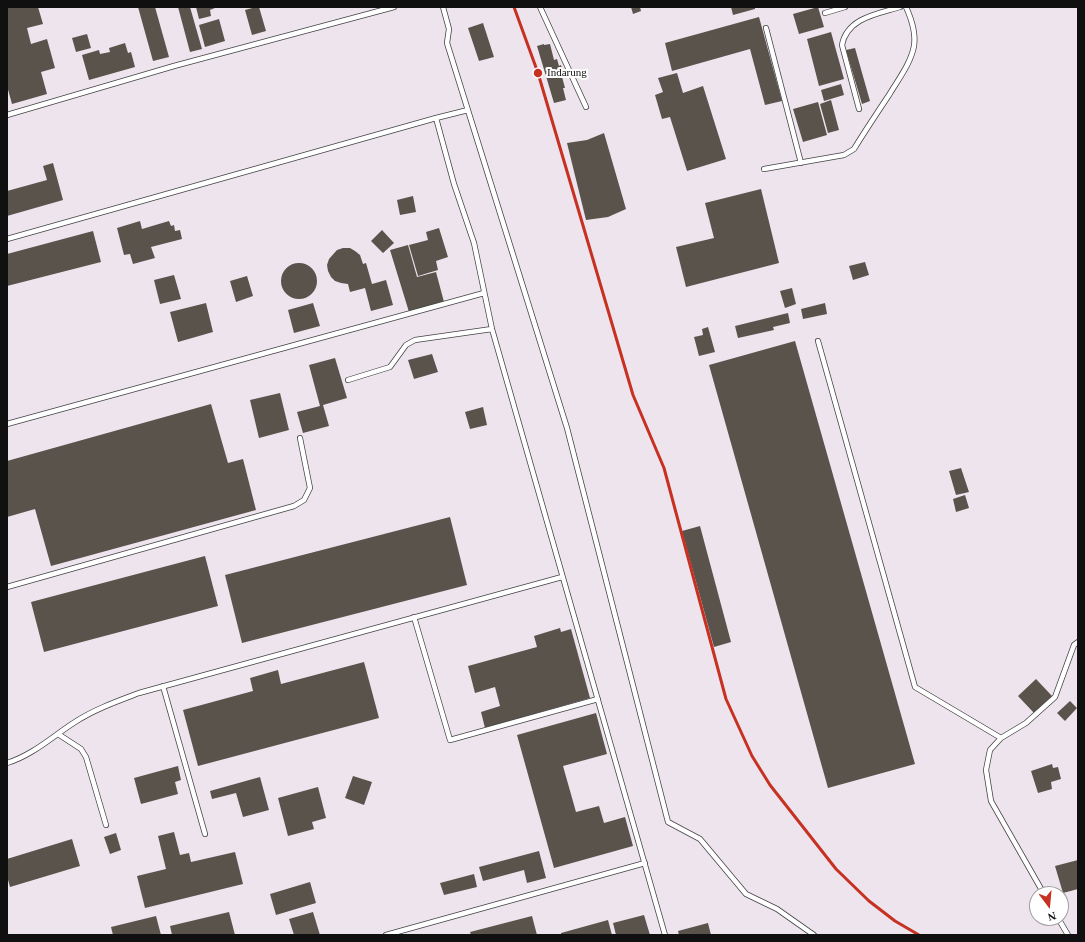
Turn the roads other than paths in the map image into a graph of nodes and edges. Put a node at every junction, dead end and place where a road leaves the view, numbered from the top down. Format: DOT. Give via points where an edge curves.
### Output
graph roads {
  1 [pos="394,7"];
  2 [pos="443,7"];
  3 [pos="540,7"];
  4 [pos="844,7"];
  5 [pos="900,7"];
  6 [pos="906,7"];
  7 [pos="825,13"];
  8 [pos="766,28"];
  9 [pos="586,107"];
  10 [pos="859,109"];
  11 [pos="468,110"];
  12 [pos="7,115"];
  13 [pos="436,118"];
  14 [pos="800,163"];
  15 [pos="764,169"];
  16 [pos="7,240"];
  17 [pos="484,293"];
  18 [pos="492,329"];
  19 [pos="818,341"];
  20 [pos="348,380"];
  21 [pos="7,424"];
  22 [pos="300,438"];
  23 [pos="562,577"];
  24 [pos="7,588"];
  25 [pos="414,617"];
  26 [pos="1078,642"];
  27 [pos="163,686"];
  28 [pos="598,699"];
  29 [pos="58,734"];
  30 [pos="1001,738"];
  31 [pos="7,763"];
  32 [pos="106,825"];
  33 [pos="205,834"];
  34 [pos="645,863"];
  35 [pos="1039,886"];
  36 [pos="1063,926"];
  37 [pos="386,935"];
  38 [pos="665,935"];
  39 [pos="814,935"];
  40 [pos="1068,935"];
  1 -- 12 [label="lane" via="174,66"];
  2 -- 11 [label="lane" via="450,29 447,43"];
  3 -- 9 [label="lane"];
  4 -- 7 [label="lane"];
  5 -- 10 [label="lane" via="854,24 843,37 842,45"];
  6 -- 14 [label="lane" via="912,23 914,45 911,56 900,78 854,149 844,155"];
  8 -- 14 [label="lane"];
  11 -- 13 [label="lane"];
  11 -- 39 [label="lane" via="566,428 668,822 700,839 746,894 777,909"];
  13 -- 16 [label="lane"];
  13 -- 17 [label="lane" via="474,243"];
  14 -- 15 [label="lane"];
  17 -- 18 [label="lane"];
  17 -- 21 [label="lane"];
  18 -- 20 [label="lane" via="415,340 406,345 390,367"];
  18 -- 23 [label="lane"];
  19 -- 30 [label="lane" via="915,687"];
  22 -- 24 [label="lane" via="310,488 304,500 294,506"];
  23 -- 25 [label="lane"];
  23 -- 28 [label="lane"];
  25 -- 27 [label="lane"];
  25 -- 28 [label="lane" via="450,740"];
  26 -- 30 [label="lane" via="1074,645 1055,697 1026,723"];
  27 -- 29 [label="lane" via="139,692 98,710"];
  27 -- 33 [label="lane"];
  28 -- 34 [label="lane"];
  29 -- 31 [label="lane" via="31,752"];
  29 -- 32 [label="lane" via="81,749 86,758"];
  30 -- 35 [label="lane" via="990,750 986,770 991,801"];
  34 -- 37 [label="lane"];
  34 -- 38 [label="lane"];
  36 -- 40 [label="lane"];
}
